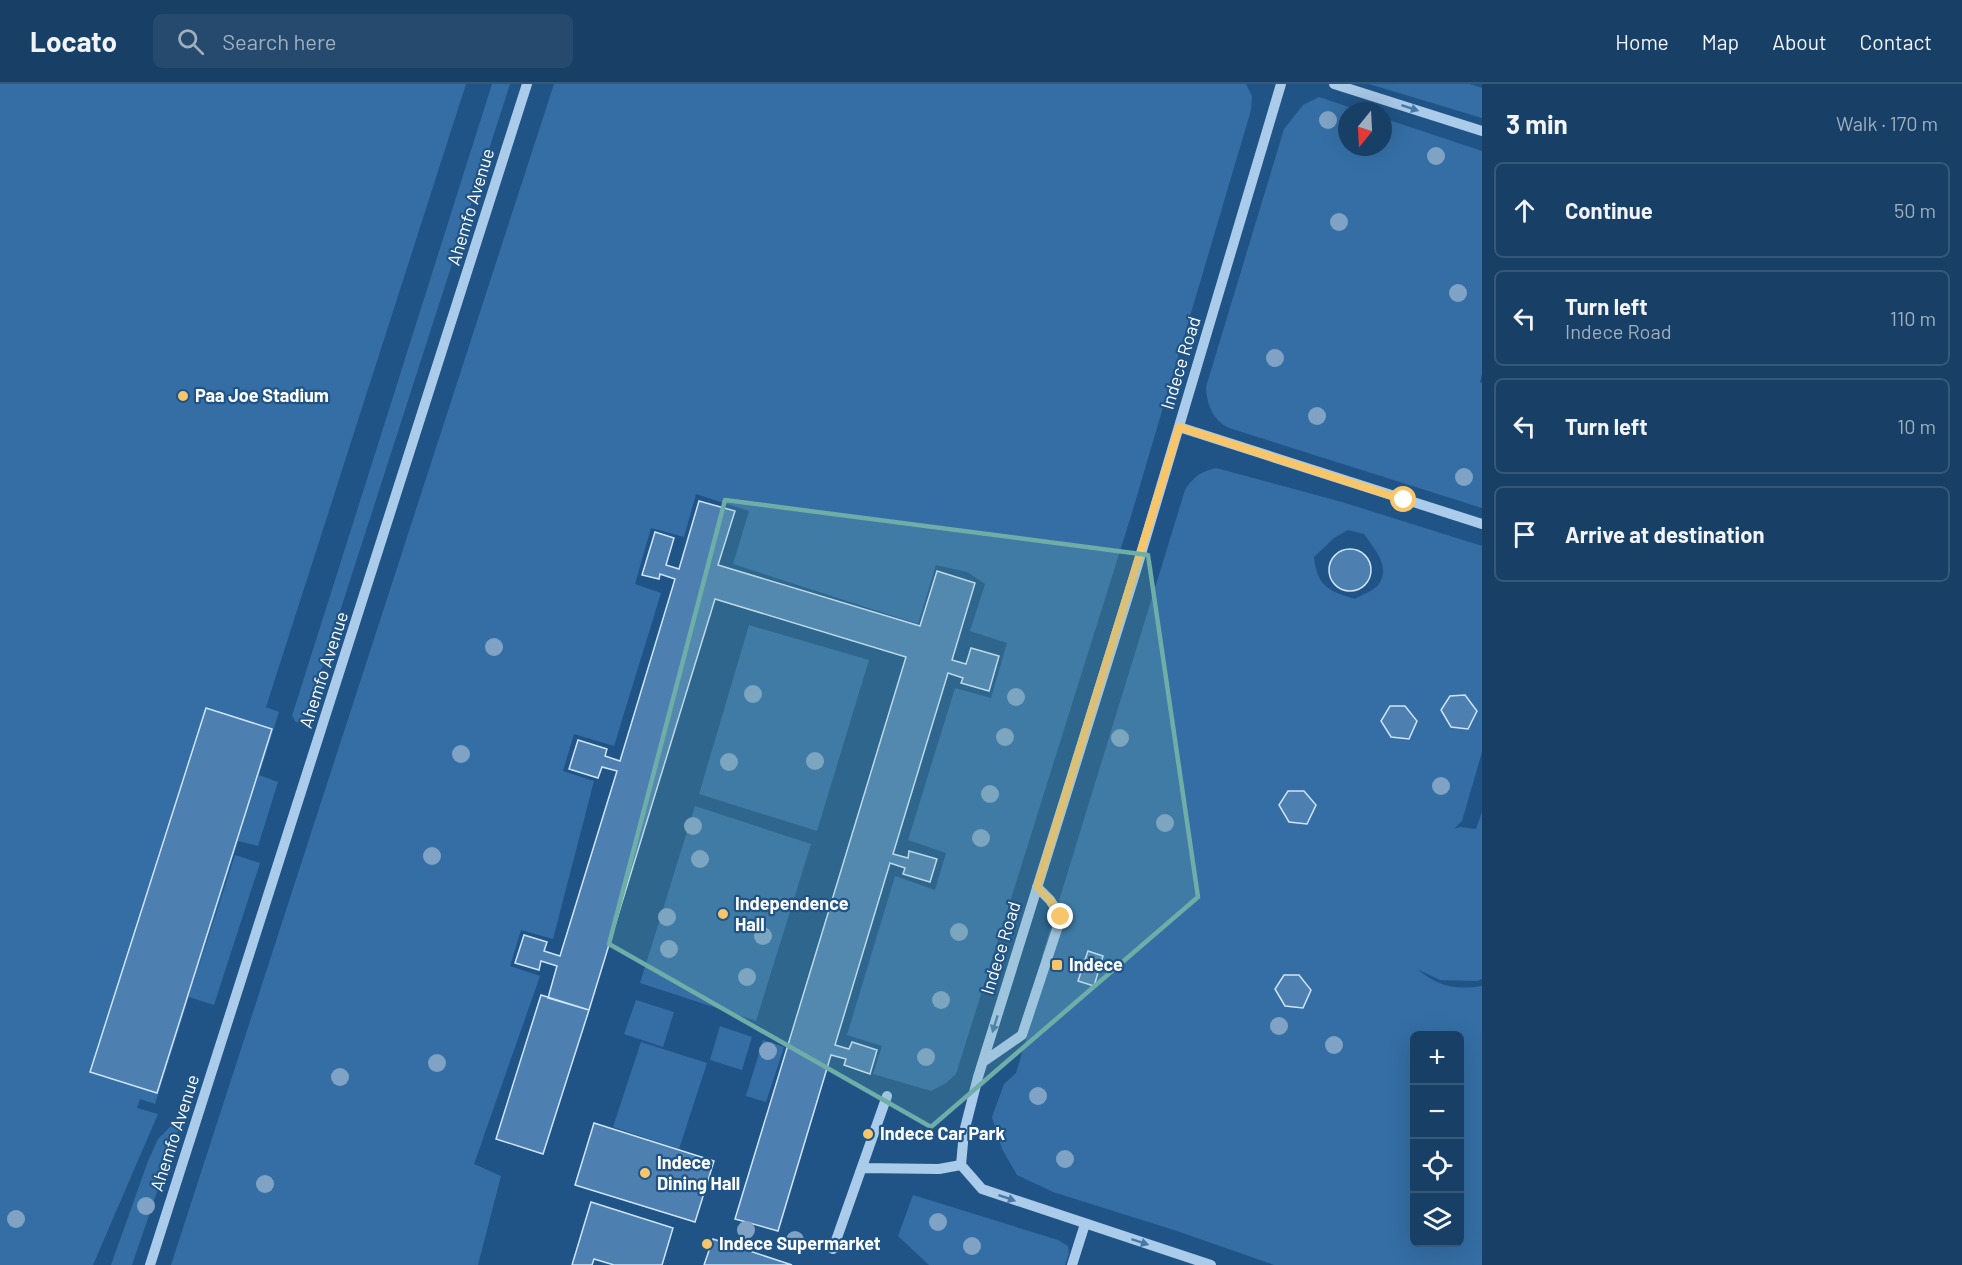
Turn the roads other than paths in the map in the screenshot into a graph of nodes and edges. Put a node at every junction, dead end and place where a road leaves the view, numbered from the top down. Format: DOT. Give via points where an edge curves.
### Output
graph roads {
  1 [pos="527,84"];
  2 [pos="1281,84"];
  3 [pos="1334,84"];
  4 [pos="1482,131"];
  5 [pos="1179,427"];
  6 [pos="1482,524"];
  7 [pos="1037,887"];
  8 [pos="983,1062"];
  9 [pos="887,1096"];
  10 [pos="961,1165"];
  11 [pos="862,1168"];
  12 [pos="1085,1224"];
  13 [pos="833,1249"];
  14 [pos="150,1265"];
  15 [pos="1072,1265"];
  16 [pos="1211,1265"];
  1 -- 14 [label="street, Ahemfo Avenue"];
  2 -- 5 [label="street, Indece Road"];
  3 -- 4 [label="street, one-way"];
  5 -- 6 [label="street"];
  5 -- 7 [label="street, Indece Road"];
  7 -- 8 [label="street, Indece Road, one-way"];
  7 -- 8 [label="street" via="1061,917 1022,1035"];
  8 -- 10 [label="street, Indece Road" via="964,1132"];
  9 -- 11 [label="street"];
  10 -- 11 [label="street" via="939,1169"];
  10 -- 12 [label="street, one-way" via="982,1189"];
  11 -- 13 [label="street"];
  12 -- 15 [label="street"];
  12 -- 16 [label="street, one-way"];
}
